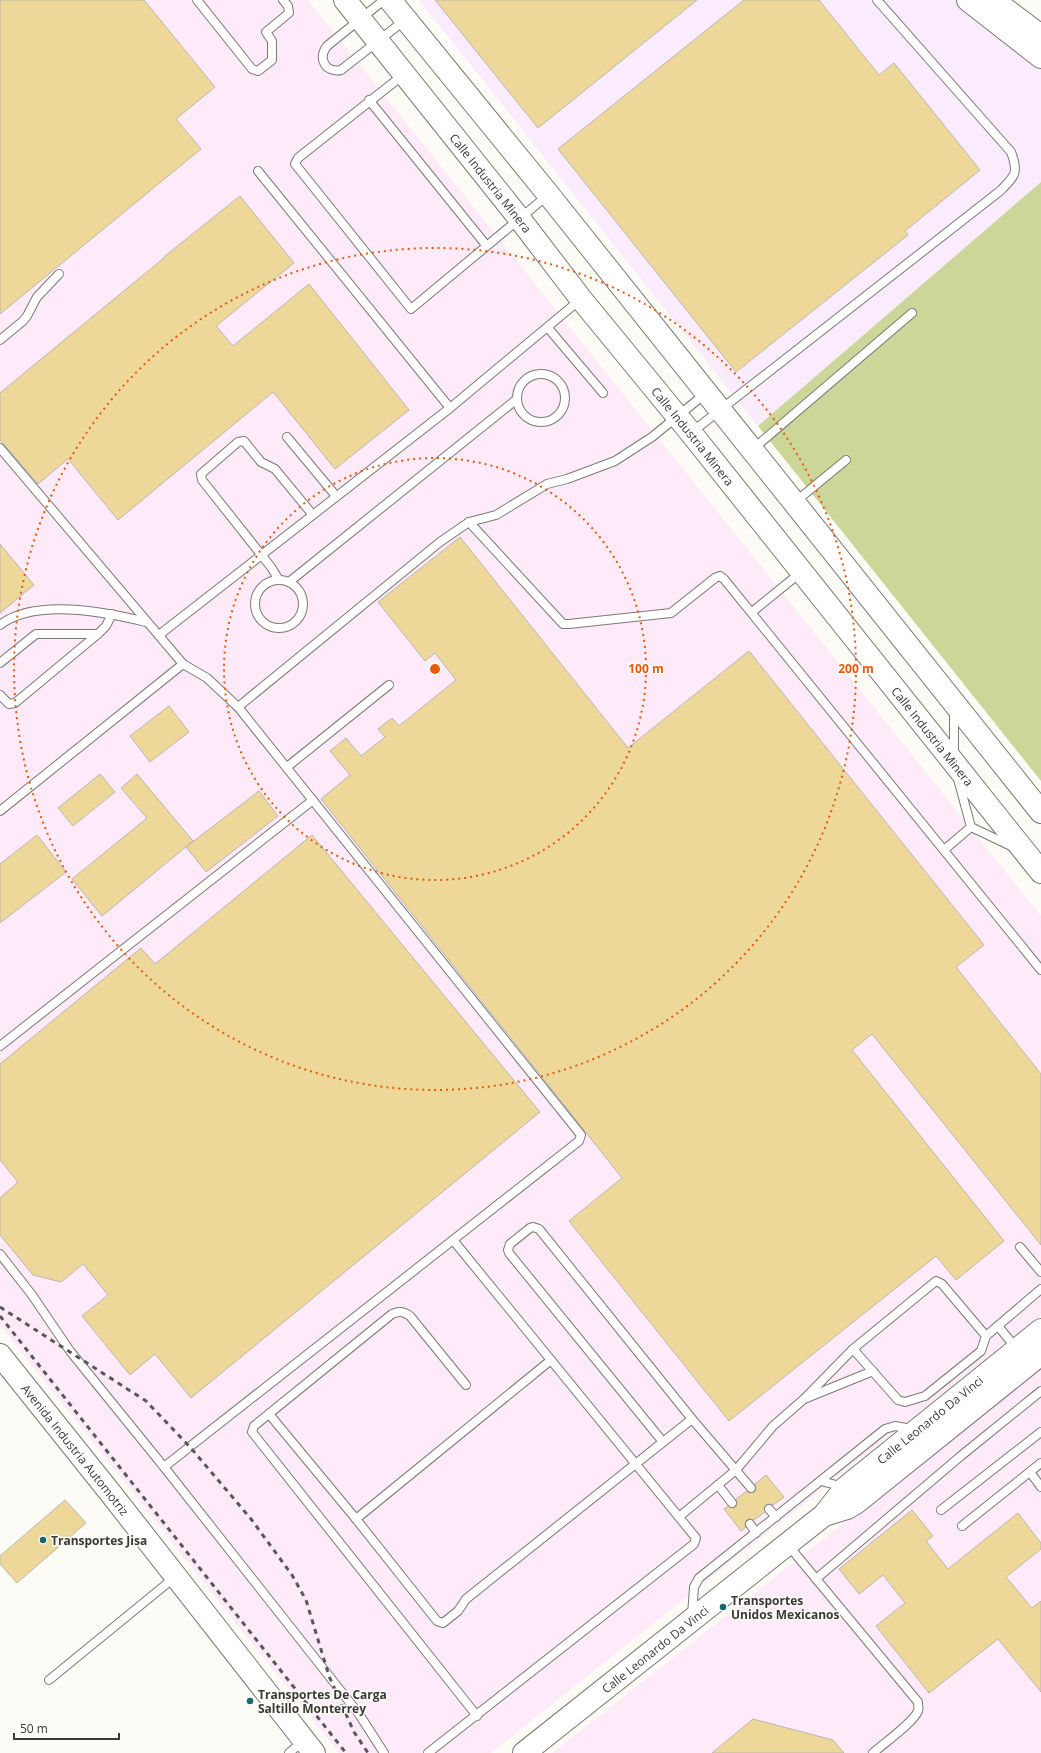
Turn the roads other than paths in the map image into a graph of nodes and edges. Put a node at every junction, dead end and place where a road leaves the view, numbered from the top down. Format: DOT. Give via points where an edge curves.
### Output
graph roads {
  1 [pos="197,0"];
  2 [pos="283,0"];
  3 [pos="345,0"];
  4 [pos="384,0"];
  5 [pos="390,0"];
  6 [pos="877,0"];
  7 [pos="968,0"];
  8 [pos="993,0"];
  9 [pos="360,19"];
  10 [pos="405,19"];
  11 [pos="1041,36"];
  12 [pos="378,41"];
  13 [pos="1041,57"];
  14 [pos="404,74"];
  15 [pos="369,100"];
  16 [pos="258,171"];
  17 [pos="548,194"];
  18 [pos="519,218"];
  19 [pos="486,245"];
  20 [pos="59,274"];
  21 [pos="581,299"];
  22 [pos="912,313"];
  23 [pos="548,328"];
  24 [pos="0,340"];
  25 [pos="706,392"];
  26 [pos="603,393"];
  27 [pos="517,398"];
  28 [pos="450,408"];
  29 [pos="720,410"];
  30 [pos="684,425"];
  31 [pos="287,436"];
  32 [pos="0,448"];
  33 [pos="752,450"];
  34 [pos="846,460"];
  35 [pos="336,496"];
  36 [pos="794,503"];
  37 [pos="312,514"];
  38 [pos="469,522"];
  39 [pos="262,555"];
  40 [pos="801,572"];
  41 [pos="279,580"];
  42 [pos="289,582"];
  43 [pos="752,612"];
  44 [pos="112,614"];
  45 [pos="146,622"];
  46 [pos="0,626"];
  47 [pos="98,634"];
  48 [pos="159,635"];
  49 [pos="0,664"];
  50 [pos="183,664"];
  51 [pos="389,685"];
  52 [pos="0,695"];
  53 [pos="955,703"];
  54 [pos="238,707"];
  55 [pos="954,761"];
  56 [pos="288,767"];
  57 [pos="313,800"];
  58 [pos="0,812"];
  59 [pos="1041,812"];
  60 [pos="971,827"];
  61 [pos="944,850"];
  62 [pos="1034,855"];
  63 [pos="1041,872"];
  64 [pos="1041,970"];
  65 [pos="0,1046"];
  66 [pos="453,1240"];
  67 [pos="1020,1247"];
  68 [pos="0,1254"];
  69 [pos="1041,1272"];
  70 [pos="1041,1289"];
  71 [pos="998,1326"];
  72 [pos="1041,1330"];
  73 [pos="986,1336"];
  74 [pos="853,1349"];
  75 [pos="1016,1349"];
  76 [pos="1041,1354"];
  77 [pos="0,1355"];
  78 [pos="551,1360"];
  79 [pos="873,1371"];
  80 [pos="466,1386"];
  81 [pos="1041,1391"];
  82 [pos="804,1399"];
  83 [pos="269,1414"];
  84 [pos="692,1419"];
  85 [pos="915,1430"];
  86 [pos="1041,1432"];
  87 [pos="663,1442"];
  88 [pos="1041,1463"];
  89 [pos="636,1464"];
  90 [pos="164,1467"];
  91 [pos="736,1470"];
  92 [pos="1030,1472"];
  93 [pos="821,1481"];
  94 [pos="718,1486"];
  95 [pos="1041,1487"];
  96 [pos="751,1488"];
  97 [pos="845,1488"];
  98 [pos="732,1503"];
  99 [pos="769,1509"];
  100 [pos="941,1510"];
  101 [pos="824,1515"];
  102 [pos="680,1516"];
  103 [pos="776,1517"];
  104 [pos="356,1519"];
  105 [pos="750,1524"];
  106 [pos="962,1526"];
  107 [pos="756,1533"];
  108 [pos="787,1544"];
  109 [pos="175,1577"];
  110 [pos="816,1580"];
  111 [pos="691,1621"];
  112 [pos="49,1680"];
  113 [pos="476,1716"];
  114 [pos="302,1749"];
  115 [pos="528,1752"];
  116 [pos="384,1753"];
  117 [pos="428,1753"];
  118 [pos="873,1753"];
  1 -- 2 [label="lane" via="252,69 258,71 272,60 272,43 266,32 289,13 288,6"];
  3 -- 9 [label="main road, Calle Industria Minera"];
  4 -- 9 [label="lane"];
  5 -- 10 [label="main road"];
  6 -- 29 [label="lane" via="1011,152 1016,168 1014,176 1000,191"];
  7 -- 13 [label="main road"];
  8 -- 11 [label="main road"];
  9 -- 12 [label="main road, Calle Industria Minera"];
  9 -- 12 [label="lane" via="324,50 322,58 326,66 333,70 341,70"];
  10 -- 12 [label="lane"];
  10 -- 17 [label="main road"];
  12 -- 14 [label="main road, Calle Industria Minera"];
  14 -- 15 [label="lane"];
  14 -- 18 [label="main road, Calle Industria Minera"];
  15 -- 19 [label="lane"];
  15 -- 19 [label="lane" via="298,158 296,164 412,309"];
  16 -- 28 [label="lane"];
  17 -- 18 [label="lane"];
  17 -- 25 [label="main road"];
  18 -- 19 [label="lane"];
  18 -- 21 [label="main road, Calle Industria Minera"];
  20 -- 24 [label="lane" via="37,297 23,321"];
  21 -- 23 [label="lane"];
  21 -- 30 [label="main road, Calle Industria Minera"];
  22 -- 33 [label="lane"];
  23 -- 26 [label="lane"];
  23 -- 28 [label="lane"];
  25 -- 29 [label="main road"];
  25 -- 30 [label="lane"];
  27 -- 27 [label="lane" via="522,414 528,419 540,422 551,421 558,416 565,402 565,394 558,380 543,374 531,376 522,383"];
  27 -- 42 [label="lane"];
  28 -- 35 [label="lane"];
  29 -- 30 [label="lane"];
  29 -- 33 [label="main road"];
  30 -- 38 [label="lane" via="652,437 615,461 548,484 496,515"];
  30 -- 40 [label="main road, Calle Industria Minera"];
  31 -- 35 [label="lane"];
  32 -- 45 [label="lane"];
  33 -- 36 [label="main road"];
  34 -- 36 [label="lane"];
  35 -- 37 [label="lane"];
  36 -- 53 [label="main road"];
  37 -- 39 [label="lane"];
  37 -- 39 [label="lane" via="275,469 262,462 244,441 238,442 219,457 202,471 200,477"];
  38 -- 43 [label="lane" via="563,624 671,613 720,576"];
  38 -- 54 [label="lane" via="440,542"];
  39 -- 41 [label="lane"];
  39 -- 48 [label="lane"];
  40 -- 43 [label="lane"];
  40 -- 55 [label="main road, Calle Industria Minera"];
  41 -- 42 [label="lane"];
  41 -- 42 [label="lane" via="260,589 255,604 260,619 274,628 290,626 301,615 301,592"];
  43 -- 61 [label="lane"];
  44 -- 45 [label="lane"];
  44 -- 46 [label="lane" via="79,610 36,611 12,618"];
  44 -- 47 [label="lane"];
  45 -- 48 [label="lane"];
  47 -- 49 [label="lane" via="36,634"];
  47 -- 52 [label="lane" via="16,703 9,704"];
  48 -- 50 [label="lane"];
  50 -- 54 [label="lane" via="207,678"];
  50 -- 58 [label="lane"];
  51 -- 56 [label="lane"];
  53 -- 55 [label="lane"];
  53 -- 59 [label="main road"];
  54 -- 56 [label="lane"];
  55 -- 60 [label="lane"];
  55 -- 62 [label="main road, Calle Industria Minera"];
  56 -- 57 [label="lane"];
  57 -- 65 [label="lane"];
  57 -- 66 [label="lane" via="581,1135 579,1141"];
  60 -- 61 [label="lane"];
  60 -- 62 [label="lane"];
  61 -- 64 [label="lane"];
  62 -- 63 [label="main road, Calle Industria Minera"];
  66 -- 78 [label="lane"];
  66 -- 90 [label="lane"];
  67 -- 69 [label="lane"];
  68 -- 90 [label="lane" via="70,1351"];
  70 -- 71 [label="lane"];
  71 -- 73 [label="lane"];
  71 -- 75 [label="lane"];
  72 -- 75 [label="main road, Calle Leonardo Da Vinci"];
  73 -- 74 [label="lane" via="942,1284 936,1281"];
  73 -- 79 [label="lane" via="981,1351 923,1398 901,1402"];
  74 -- 79 [label="lane"];
  74 -- 82 [label="lane"];
  75 -- 85 [label="main road, Calle Leonardo Da Vinci"];
  76 -- 101 [label="main road, Calle Leonardo Da Vinci" via="857,1502"];
  77 -- 109 [label="main road, Avenida Industria Automotriz"];
  78 -- 89 [label="lane"];
  78 -- 104 [label="lane"];
  79 -- 82 [label="lane"];
  80 -- 83 [label="lane" via="410,1316 398,1312 392,1314"];
  81 -- 110 [label="lane"];
  82 -- 91 [label="lane" via="773,1426"];
  83 -- 104 [label="lane"];
  83 -- 113 [label="lane" via="252,1429 253,1435"];
  84 -- 87 [label="lane"];
  84 -- 87 [label="lane" via="539,1229 530,1228 510,1244 509,1253"];
  84 -- 91 [label="lane"];
  85 -- 93 [label="lane" via="895,1426 885,1429"];
  85 -- 97 [label="main road, Calle Leonardo Da Vinci"];
  86 -- 100 [label="lane"];
  87 -- 89 [label="lane"];
  88 -- 92 [label="lane"];
  89 -- 102 [label="lane"];
  89 -- 104 [label="lane" via="466,1599 446,1622 439,1623"];
  90 -- 116 [label="lane" via="359,1714"];
  91 -- 94 [label="lane"];
  91 -- 96 [label="lane"];
  92 -- 95 [label="lane"];
  92 -- 106 [label="lane"];
  93 -- 97 [label="lane"];
  93 -- 103 [label="lane"];
  94 -- 98 [label="lane"];
  94 -- 102 [label="lane"];
  97 -- 101 [label="main road, Calle Leonardo Da Vinci"];
  99 -- 103 [label="lane"];
  101 -- 108 [label="main road, Calle Leonardo Da Vinci"];
  102 -- 113 [label="lane" via="695,1535 694,1544"];
  103 -- 107 [label="lane"];
  105 -- 107 [label="lane"];
  107 -- 111 [label="lane" via="696,1582"];
  108 -- 110 [label="lane"];
  108 -- 111 [label="main road, Calle Leonardo Da Vinci"];
  109 -- 112 [label="lane"];
  109 -- 114 [label="main road, Avenida Industria Automotriz"];
  110 -- 118 [label="lane" via="918,1702 919,1709 910,1722"];
  111 -- 115 [label="main road, Calle Leonardo Da Vinci"];
  113 -- 117 [label="lane"];
}
